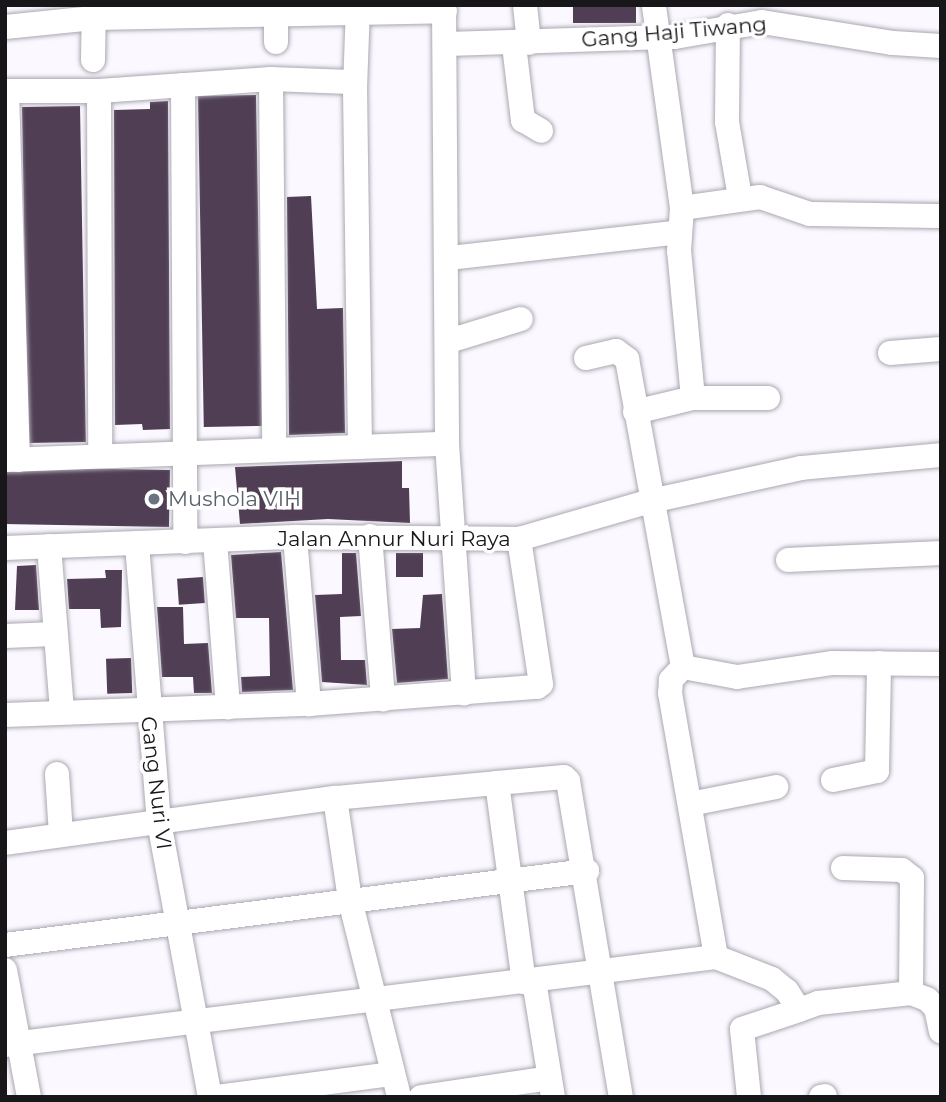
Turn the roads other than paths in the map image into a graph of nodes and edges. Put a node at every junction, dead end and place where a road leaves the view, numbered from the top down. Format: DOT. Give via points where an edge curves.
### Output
graph roads {
  1 [pos="525,5"];
  2 [pos="654,5"];
  3 [pos="444,8"];
  4 [pos="358,10"];
  5 [pos="194,11"];
  6 [pos="276,11"];
  7 [pos="94,12"];
  8 [pos="728,25"];
  9 [pos="5,27"];
  10 [pos="655,36"];
  11 [pos="276,42"];
  12 [pos="447,44"];
  13 [pos="521,44"];
  14 [pos="941,46"];
  15 [pos="93,60"];
  16 [pos="271,79"];
  17 [pos="183,85"];
  18 [pos="355,88"];
  19 [pos="6,90"];
  20 [pos="99,92"];
  21 [pos="541,131"];
  22 [pos="740,197"];
  23 [pos="941,216"];
  24 [pos="681,220"];
  25 [pos="449,258"];
  26 [pos="521,319"];
  27 [pos="449,341"];
  28 [pos="941,349"];
  29 [pos="890,353"];
  30 [pos="586,358"];
  31 [pos="768,397"];
  32 [pos="693,398"];
  33 [pos="635,412"];
  34 [pos="447,444"];
  35 [pos="360,447"];
  36 [pos="274,450"];
  37 [pos="186,453"];
  38 [pos="941,455"];
  39 [pos="100,456"];
  40 [pos="12,460"];
  41 [pos="651,501"];
  42 [pos="370,536"];
  43 [pos="450,536"];
  44 [pos="295,537"];
  45 [pos="519,539"];
  46 [pos="215,541"];
  47 [pos="184,542"];
  48 [pos="137,544"];
  49 [pos="49,545"];
  50 [pos="5,548"];
  51 [pos="941,553"];
  52 [pos="788,560"];
  53 [pos="55,634"];
  54 [pos="5,636"];
  55 [pos="879,663"];
  56 [pos="941,664"];
  57 [pos="683,667"];
  58 [pos="464,693"];
  59 [pos="383,699"];
  60 [pos="309,704"];
  61 [pos="228,707"];
  62 [pos="62,710"];
  63 [pos="147,710"];
  64 [pos="5,715"];
  65 [pos="57,774"];
  66 [pos="833,780"];
  67 [pos="497,783"];
  68 [pos="776,787"];
  69 [pos="335,799"];
  70 [pos="690,804"];
  71 [pos="159,822"];
  72 [pos="61,835"];
  73 [pos="5,843"];
  74 [pos="843,868"];
  75 [pos="587,871"];
  76 [pos="509,879"];
  77 [pos="350,900"];
  78 [pos="178,922"];
  79 [pos="5,945"];
  80 [pos="716,957"];
  81 [pos="5,970"];
  82 [pos="599,970"];
  83 [pos="529,982"];
  84 [pos="911,993"];
  85 [pos="374,996"];
  86 [pos="799,1010"];
  87 [pos="196,1020"];
  88 [pos="941,1031"];
  89 [pos="11,1044"];
  90 [pos="395,1085"];
  91 [pos="552,1087"];
  92 [pos="29,1097"];
  93 [pos="210,1097"];
  94 [pos="217,1097"];
  95 [pos="421,1097"];
  96 [pos="621,1097"];
  97 [pos="749,1097"];
  1 -- 13 [label="street"];
  2 -- 10 [label="street"];
  3 -- 4 [label="street"];
  3 -- 12 [label="street"];
  4 -- 6 [label="street"];
  4 -- 18 [label="street"];
  5 -- 6 [label="street"];
  5 -- 7 [label="street"];
  6 -- 11 [label="street"];
  7 -- 9 [label="street"];
  7 -- 15 [label="street"];
  8 -- 10 [label="street, Gang Haji Tiwang"];
  8 -- 14 [label="street, Gang Haji Tiwang" via="762,22 882,42"];
  8 -- 22 [label="street" via="727,122"];
  10 -- 13 [label="street, Gang Haji Tiwang"];
  10 -- 24 [label="street"];
  12 -- 13 [label="street, Gang Haji Tiwang"];
  12 -- 25 [label="street"];
  13 -- 21 [label="street" via="523,120"];
  16 -- 17 [label="street"];
  16 -- 18 [label="street" via="343,80"];
  16 -- 36 [label="street"];
  17 -- 20 [label="street"];
  17 -- 37 [label="street"];
  18 -- 35 [label="street"];
  19 -- 20 [label="street"];
  19 -- 40 [label="street"];
  20 -- 39 [label="street"];
  22 -- 23 [label="street" via="760,197 810,214"];
  22 -- 24 [label="street"];
  24 -- 25 [label="street"];
  24 -- 32 [label="street"];
  25 -- 27 [label="street"];
  26 -- 27 [label="street"];
  27 -- 34 [label="street"];
  28 -- 29 [label="street"];
  30 -- 33 [label="street" via="622,352"];
  31 -- 32 [label="street"];
  32 -- 33 [label="street"];
  33 -- 41 [label="street"];
  34 -- 35 [label="street"];
  34 -- 43 [label="street"];
  35 -- 36 [label="street"];
  36 -- 37 [label="street"];
  37 -- 39 [label="street"];
  37 -- 47 [label="street"];
  38 -- 41 [label="street, Jalan Annur Nuri Raya" via="801,468"];
  39 -- 40 [label="street"];
  41 -- 45 [label="street, Jalan Annur Nuri Raya"];
  41 -- 57 [label="street"];
  42 -- 43 [label="street, Jalan Annur Nuri Raya"];
  42 -- 44 [label="street, Jalan Annur Nuri Raya"];
  42 -- 59 [label="street"];
  43 -- 45 [label="street, Jalan Annur Nuri Raya"];
  43 -- 58 [label="street"];
  44 -- 46 [label="street, Jalan Annur Nuri Raya"];
  44 -- 60 [label="street"];
  45 -- 58 [label="street" via="541,684"];
  46 -- 47 [label="street, Jalan Annur Nuri Raya"];
  46 -- 61 [label="street"];
  47 -- 48 [label="street, Jalan Annur Nuri Raya"];
  48 -- 49 [label="street, Jalan Annur Nuri Raya"];
  48 -- 63 [label="street, Gang Nuri VI"];
  49 -- 50 [label="street, Jalan Annur Nuri Raya"];
  49 -- 53 [label="street"];
  51 -- 52 [label="street"];
  53 -- 54 [label="street"];
  53 -- 62 [label="street"];
  55 -- 56 [label="street"];
  55 -- 57 [label="street" via="833,663 737,677"];
  55 -- 66 [label="street" via="877,771"];
  57 -- 70 [label="street" via="671,680 670,693"];
  58 -- 59 [label="street"];
  59 -- 60 [label="street"];
  60 -- 61 [label="street"];
  61 -- 63 [label="street"];
  62 -- 63 [label="street"];
  62 -- 64 [label="street"];
  63 -- 71 [label="street, Gang Nuri VI"];
  65 -- 72 [label="street"];
  67 -- 69 [label="street"];
  67 -- 75 [label="street" via="567,778"];
  67 -- 76 [label="street"];
  68 -- 70 [label="street"];
  69 -- 71 [label="street"];
  69 -- 77 [label="street"];
  70 -- 80 [label="street"];
  71 -- 72 [label="street"];
  71 -- 78 [label="street, Gang Nuri VI"];
  72 -- 73 [label="street"];
  74 -- 84 [label="street" via="902,870 912,878"];
  75 -- 76 [label="street"];
  75 -- 82 [label="street"];
  76 -- 77 [label="street"];
  76 -- 83 [label="street"];
  77 -- 78 [label="street"];
  77 -- 85 [label="street"];
  78 -- 79 [label="street"];
  78 -- 87 [label="street, Gang Nuri VI"];
  80 -- 82 [label="street"];
  80 -- 86 [label="street" via="772,979"];
  81 -- 89 [label="street"];
  82 -- 83 [label="street"];
  82 -- 96 [label="street"];
  83 -- 85 [label="street"];
  83 -- 91 [label="street"];
  84 -- 86 [label="street" via="818,1003"];
  84 -- 88 [label="street" via="928,999 936,1008"];
  85 -- 87 [label="street"];
  85 -- 90 [label="street"];
  86 -- 97 [label="street" via="742,1029"];
  87 -- 89 [label="street"];
  87 -- 93 [label="street, Gang Nuri VI"];
  89 -- 92 [label="street"];
  90 -- 94 [label="street"];
  91 -- 95 [label="street"];
}
